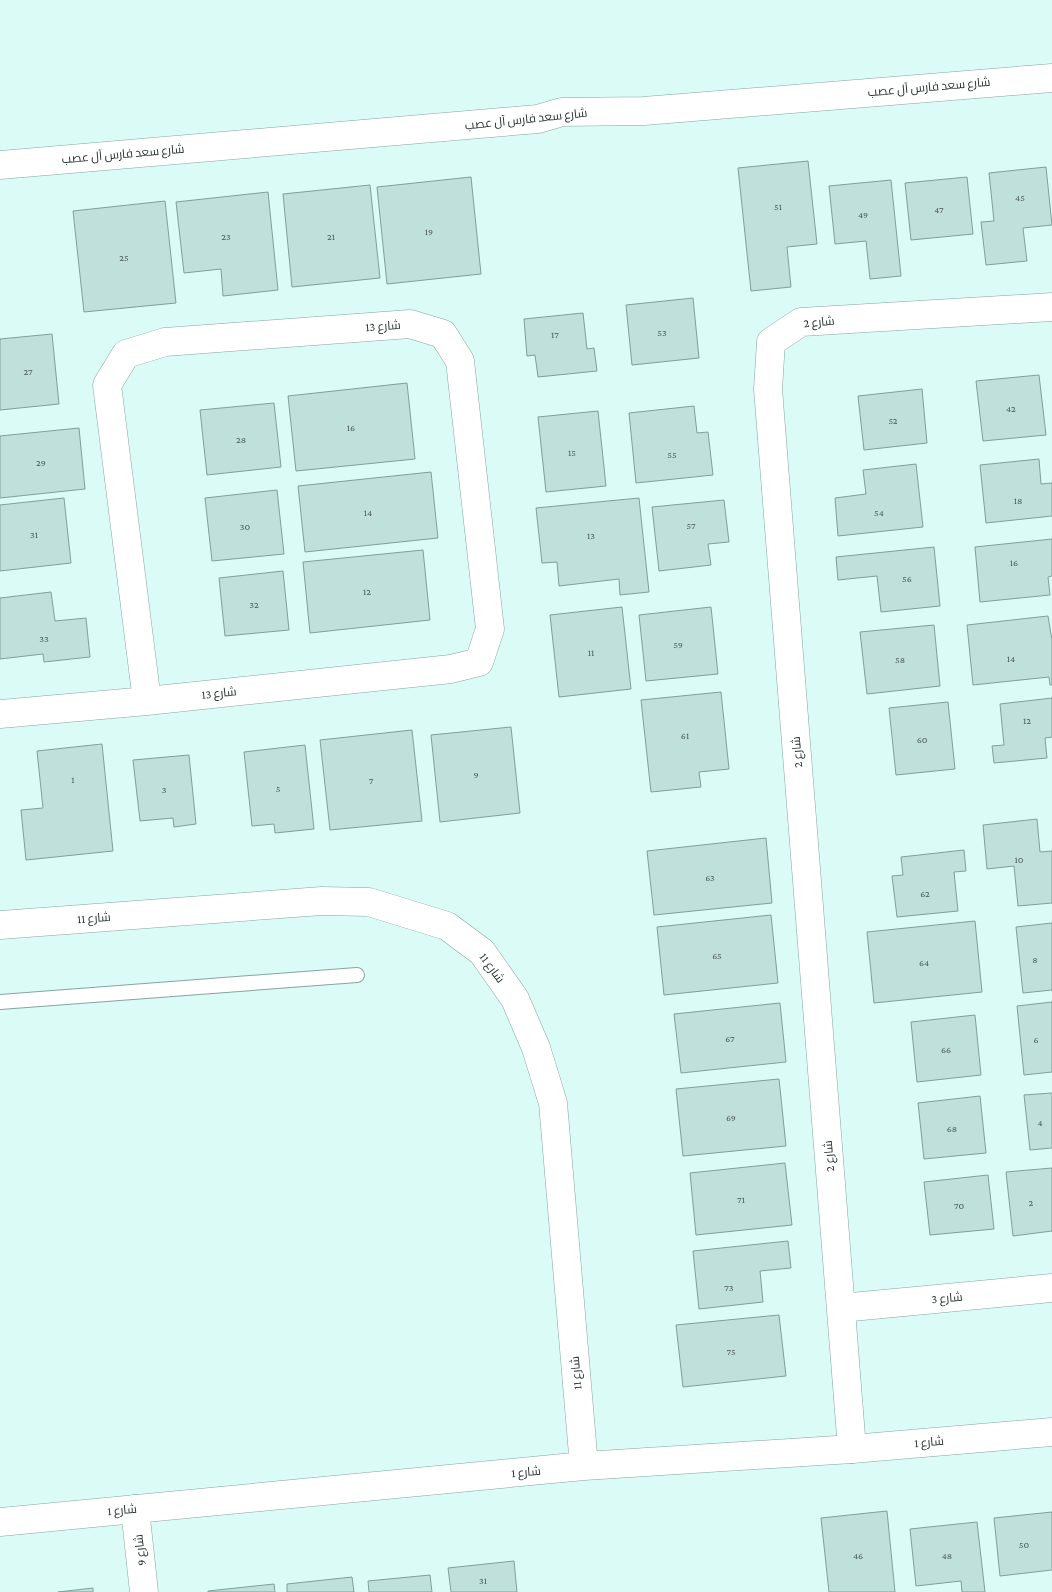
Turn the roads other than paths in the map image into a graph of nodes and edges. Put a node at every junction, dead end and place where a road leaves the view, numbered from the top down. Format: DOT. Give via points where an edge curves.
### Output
graph roads {
  1 [pos="1052,78"];
  2 [pos="0,165"];
  3 [pos="1052,308"];
  4 [pos="147,700"];
  5 [pos="0,714"];
  6 [pos="0,925"];
  7 [pos="357,975"];
  8 [pos="0,1002"];
  9 [pos="1052,1288"];
  10 [pos="841,1308"];
  11 [pos="1052,1432"];
  12 [pos="852,1449"];
  13 [pos="584,1466"];
  14 [pos="136,1509"];
  15 [pos="0,1522"];
  16 [pos="144,1592"];
  1 -- 2 [label="street, شارع سعد فارس آل عصب" via="644,110 562,112 538,119"];
  3 -- 10 [label="street, شارع 2" via="801,322 771,342 768,389"];
  4 -- 4 [label="street, شارع 13" via="451,668 479,662 490,629 460,361 444,334 410,324 164,342 126,354 108,385"];
  4 -- 5 [label="street, شارع 13"];
  6 -- 13 [label="street, شارع 11" via="322,902 369,902 447,926 482,952 514,1000 536,1048 553,1103"];
  7 -- 8 [label="lane"];
  9 -- 10 [label="street, شارع 3"];
  10 -- 12 [label="street, شارع 2"];
  11 -- 12 [label="street, شارع 1"];
  12 -- 13 [label="street, شارع 1"];
  13 -- 14 [label="street, شارع 1"];
  14 -- 15 [label="street, شارع 1"];
  14 -- 16 [label="street, شارع 9"];
}
